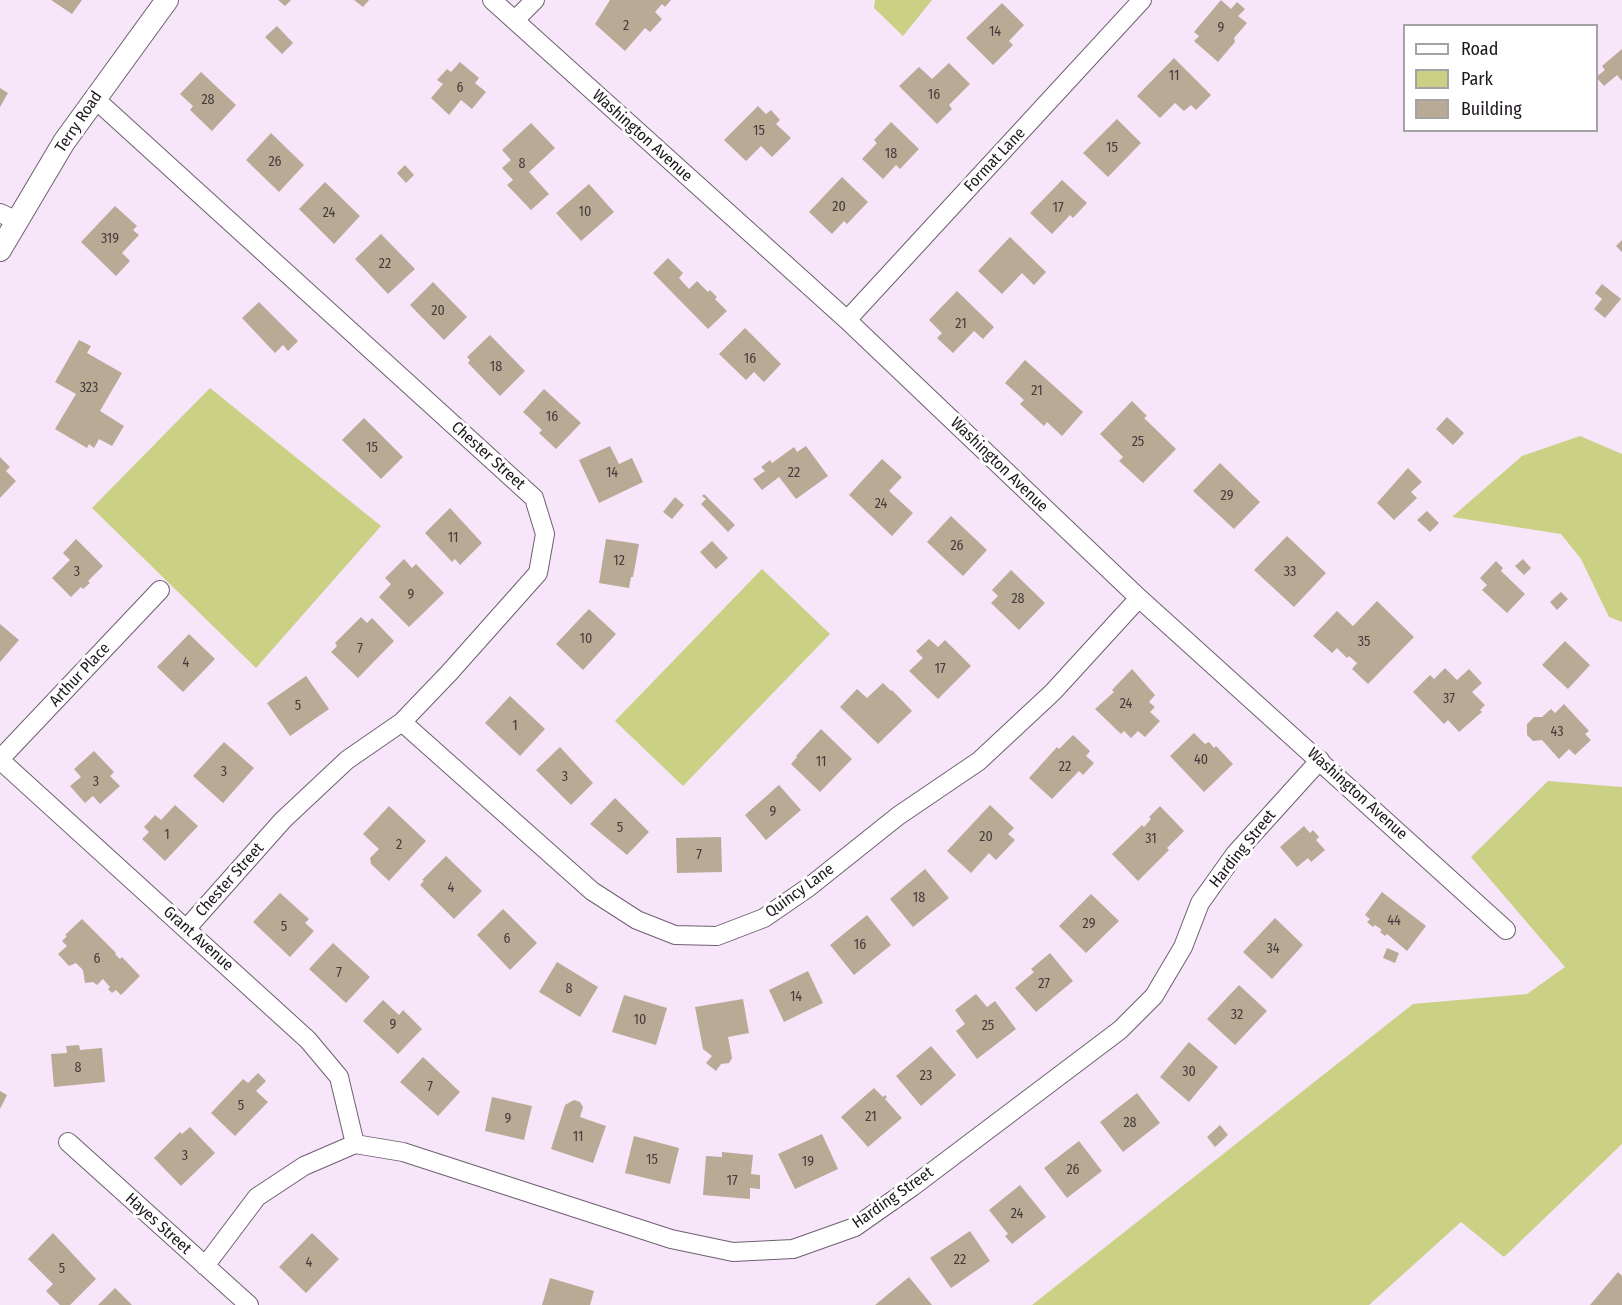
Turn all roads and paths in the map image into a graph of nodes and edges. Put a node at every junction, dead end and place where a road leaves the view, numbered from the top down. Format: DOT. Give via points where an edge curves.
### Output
graph roads {
  1 [pos="167,0"];
  2 [pos="492,0"];
  3 [pos="535,0"];
  4 [pos="1142,0"];
  5 [pos="515,20"];
  6 [pos="94,98"];
  7 [pos="9,217"];
  8 [pos="0,250"];
  9 [pos="847,320"];
  10 [pos="160,590"];
  11 [pos="1140,598"];
  12 [pos="402,722"];
  13 [pos="0,759"];
  14 [pos="1320,760"];
  15 [pos="187,928"];
  16 [pos="1506,930"];
  17 [pos="68,1142"];
  18 [pos="355,1144"];
  19 [pos="205,1266"];
  20 [pos="249,1305"];
  1 -- 6 [label="street, Terry Road"];
  2 -- 5 [label="street, Washington Avenue"];
  3 -- 5 [label="street"];
  4 -- 9 [label="street, Format Lane"];
  5 -- 9 [label="street, Washington Avenue"];
  6 -- 7 [label="street, Terry Road"];
  6 -- 12 [label="street, Chester Street" via="534,498 545,534 538,573"];
  7 -- 8 [label="street, Terry Road"];
  9 -- 11 [label="street, Washington Avenue"];
  10 -- 13 [label="street, Arthur Place"];
  11 -- 12 [label="street, Quincy Lane" via="1053,692 979,761 898,816 764,918 717,936 675,935 637,920 592,891"];
  11 -- 14 [label="street, Washington Avenue"];
  12 -- 15 [label="street, Chester Street" via="347,760 283,820"];
  13 -- 15 [label="street, Grant Avenue"];
  14 -- 16 [label="street, Washington Avenue"];
  14 -- 18 [label="street, Harding Street" via="1235,854 1200,903 1183,947 1154,996 1120,1030 855,1227 793,1250 733,1252 671,1239 403,1152"];
  15 -- 18 [label="street, Grant Avenue" via="308,1040 339,1077"];
  17 -- 19 [label="street, Hayes Street"];
  18 -- 19 [label="street" via="304,1166 257,1197"];
  19 -- 20 [label="street, Hayes Street"];
}
